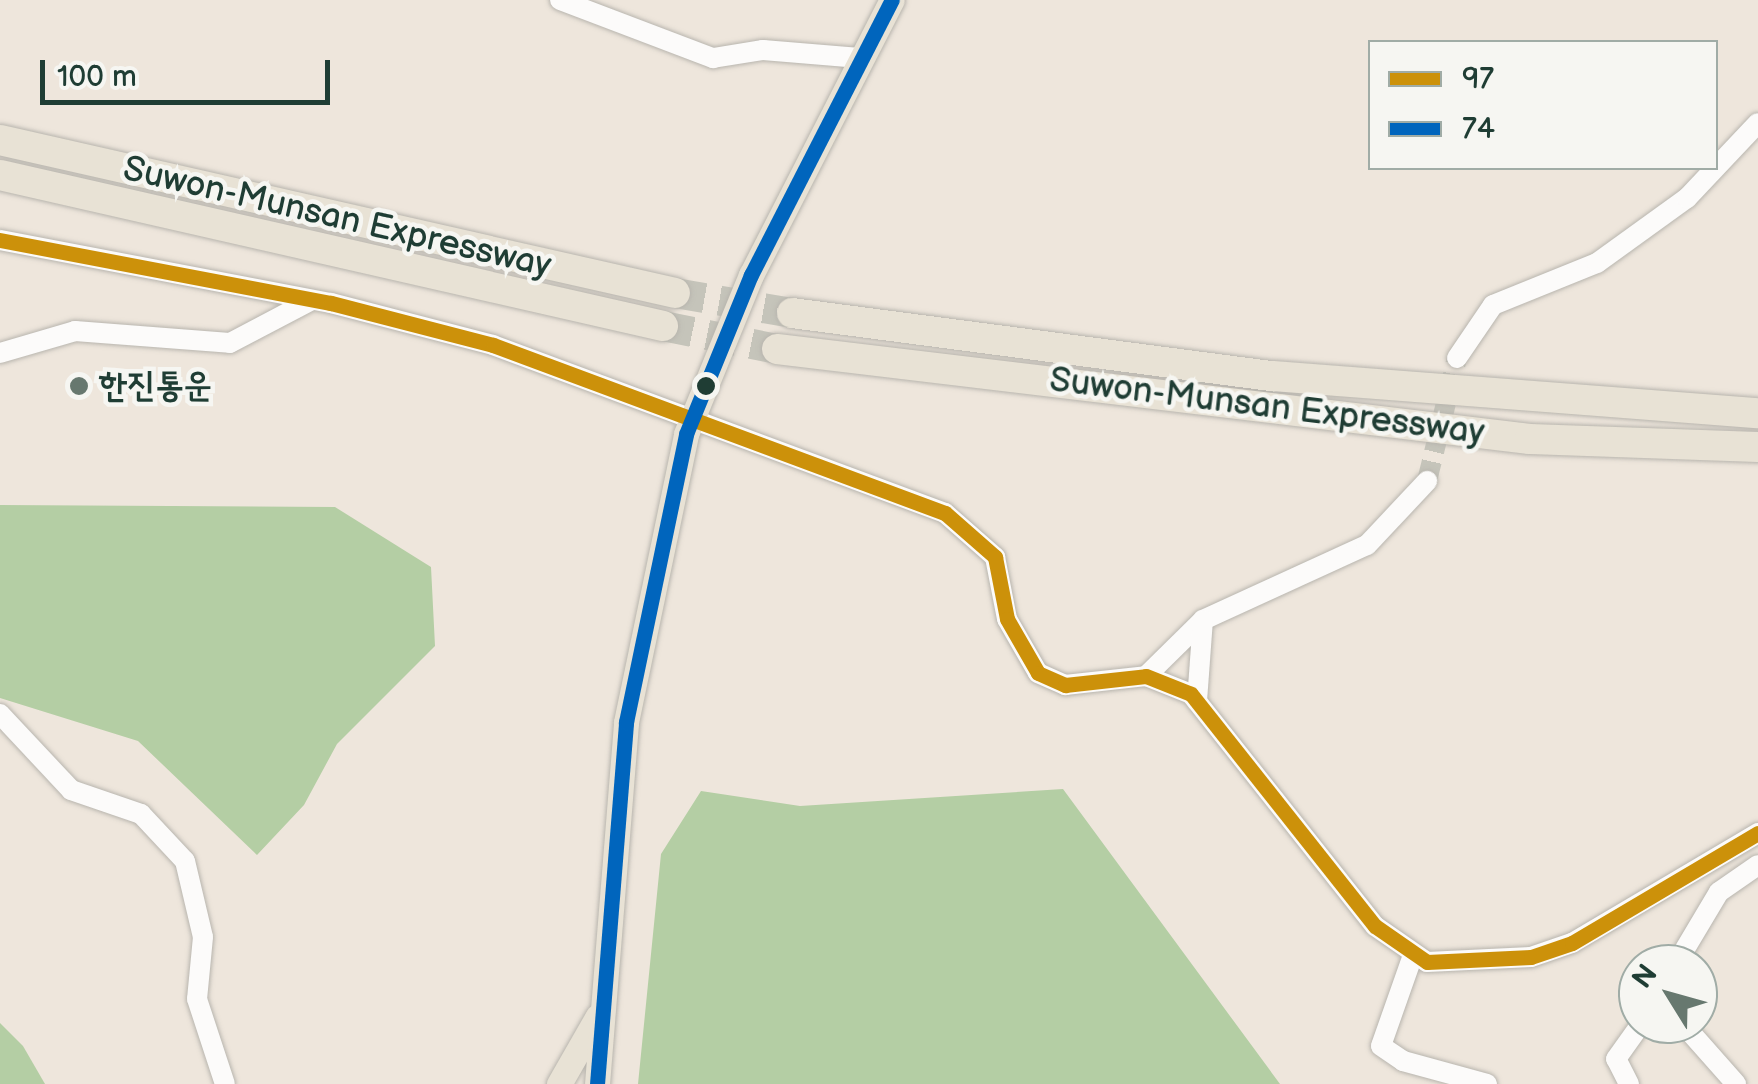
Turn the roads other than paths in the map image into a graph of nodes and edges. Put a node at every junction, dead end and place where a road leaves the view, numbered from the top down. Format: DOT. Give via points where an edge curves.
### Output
graph roads {
  1 [pos="560,0"];
  2 [pos="892,0"];
  3 [pos="860,58"];
  4 [pos="1758,123"];
  5 [pos="0,140"];
  6 [pos="1718,165"];
  7 [pos="1714,170"];
  8 [pos="0,175"];
  9 [pos="0,240"];
  10 [pos="675,292"];
  11 [pos="310,301"];
  12 [pos="792,313"];
  13 [pos="663,326"];
  14 [pos="778,349"];
  15 [pos="0,352"];
  16 [pos="1457,358"];
  17 [pos="1758,413"];
  18 [pos="694,415"];
  19 [pos="1758,447"];
  20 [pos="1427,481"];
  21 [pos="1203,620"];
  22 [pos="1146,676"];
  23 [pos="1197,700"];
  24 [pos="0,714"];
  25 [pos="1750,837"];
  26 [pos="1758,865"];
  27 [pos="1688,944"];
  28 [pos="1414,956"];
  29 [pos="602,1007"];
  30 [pos="1626,1044"];
  31 [pos="1701,1044"];
  32 [pos="225,1084"];
  33 [pos="559,1084"];
  34 [pos="597,1084"];
  35 [pos="1487,1084"];
  36 [pos="1629,1084"];
  37 [pos="1736,1084"];
  1 -- 3 [label="street" via="713,58 763,50"];
  2 -- 3 [label="main road"];
  3 -- 18 [label="main road" via="751,275"];
  4 -- 6 [label="street"];
  5 -- 10 [label="highway, Suwon-Munsan Expressway"];
  7 -- 16 [label="street" via="1687,198 1597,263 1493,305"];
  8 -- 13 [label="highway, Suwon-Munsan Expressway"];
  9 -- 11 [label="street"];
  11 -- 15 [label="street" via="230,342 75,331"];
  11 -- 18 [label="street" via="494,345"];
  12 -- 17 [label="highway, Suwon-Munsan Expressway" via="1273,376"];
  14 -- 19 [label="highway, Suwon-Munsan Expressway" via="1530,438"];
  18 -- 22 [label="street" via="961,522 994,557 1007,619 1038,674 1065,685"];
  18 -- 29 [label="main road" via="626,722"];
  20 -- 21 [label="street" via="1367,546"];
  21 -- 22 [label="street"];
  21 -- 23 [label="street"];
  22 -- 23 [label="street"];
  23 -- 28 [label="street" via="1375,926"];
  24 -- 32 [label="street" via="71,790 141,814 185,861 200,907 197,999"];
  25 -- 26 [label="street"];
  25 -- 28 [label="street" via="1572,943 1447,966"];
  26 -- 27 [label="street" via="1719,892"];
  28 -- 35 [label="street" via="1381,1046 1403,1061"];
  29 -- 33 [label="main road"];
  29 -- 34 [label="main road"];
  30 -- 36 [label="street" via="1616,1059"];
  31 -- 37 [label="street"];
}
